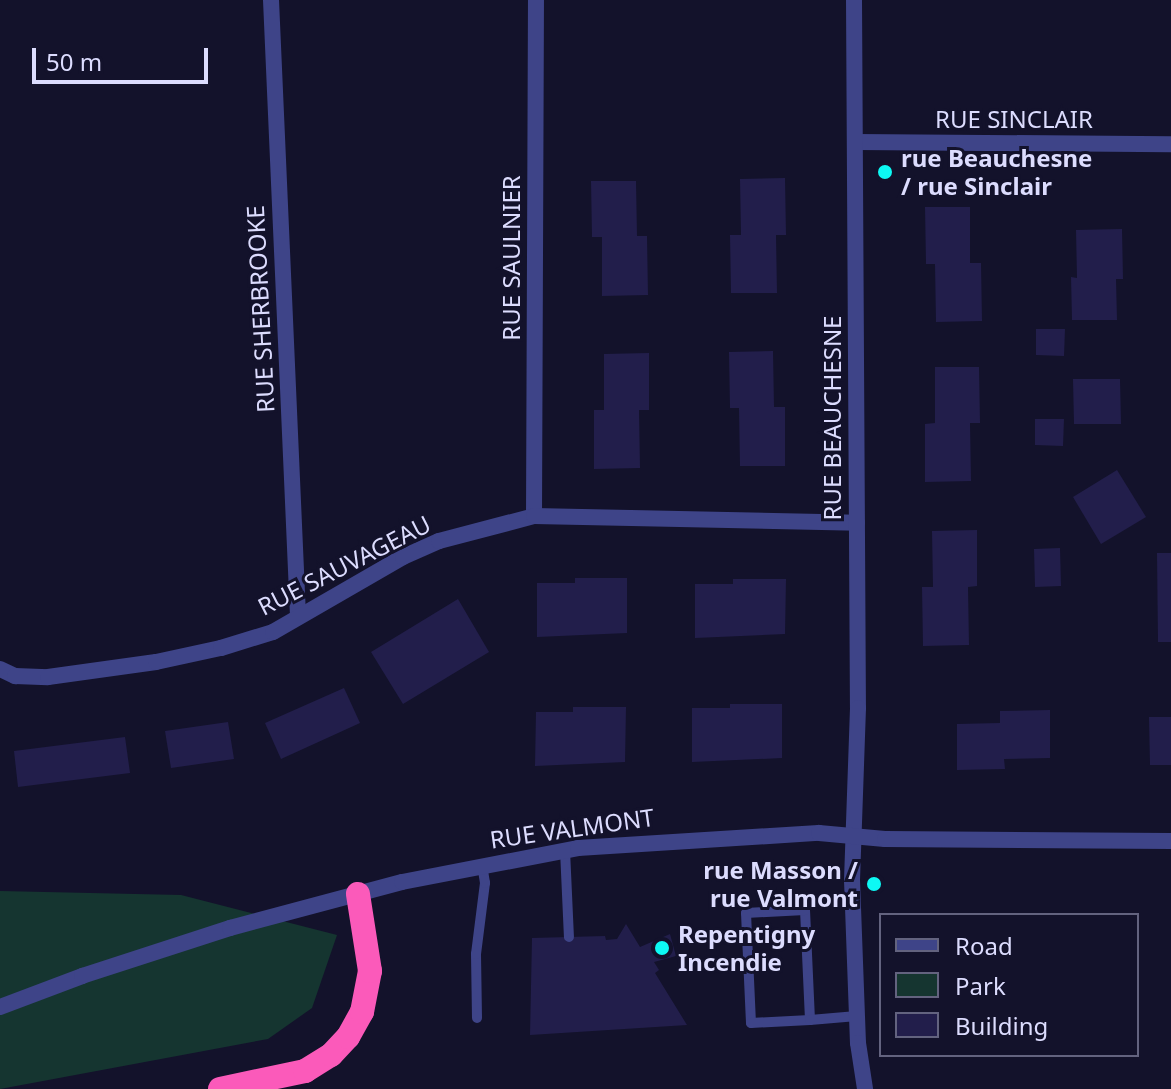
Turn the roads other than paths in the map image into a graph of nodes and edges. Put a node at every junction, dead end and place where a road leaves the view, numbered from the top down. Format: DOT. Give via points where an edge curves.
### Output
graph roads {
  1 [pos="271,0"];
  2 [pos="536,0"];
  3 [pos="854,0"];
  4 [pos="856,142"];
  5 [pos="1171,144"];
  6 [pos="534,516"];
  7 [pos="857,523"];
  8 [pos="298,616"];
  9 [pos="0,669"];
  10 [pos="854,836"];
  11 [pos="1171,841"];
  12 [pos="565,850"];
  13 [pos="482,864"];
  14 [pos="358,894"];
  15 [pos="569,937"];
  16 [pos="0,1007"];
  17 [pos="857,1016"];
  18 [pos="477,1018"];
  19 [pos="810,1020"];
  20 [pos="220,1089"];
  21 [pos="865,1089"];
  1 -- 8 [label="street, RUE SHERBROOKE"];
  2 -- 6 [label="street, RUE SAULNIER"];
  3 -- 4 [label="street, RUE BEAUCHESNE"];
  4 -- 5 [label="street, RUE SINCLAIR"];
  4 -- 7 [label="street, RUE BEAUCHESNE"];
  6 -- 7 [label="street, RUE SAUVAGEAU"];
  6 -- 8 [label="street, RUE SAUVAGEAU" via="431,544"];
  7 -- 10 [label="street, RUE BEAUCHESNE"];
  8 -- 9 [label="street, RUE SAUVAGEAU" via="273,632 156,662 48,677 15,676"];
  10 -- 11 [label="street, RUE VALMONT"];
  10 -- 12 [label="street, RUE VALMONT" via="727,836"];
  10 -- 17 [label="street, RUE BEAUCHESNE"];
  12 -- 13 [label="street, RUE VALMONT"];
  12 -- 15 [label="lane"];
  13 -- 14 [label="street, RUE VALMONT"];
  13 -- 18 [label="lane"];
  14 -- 16 [label="street, RUE VALMONT" via="170,946"];
  14 -- 20 [label="highway" via="370,971 362,1012 348,1037 305,1071"];
  17 -- 19 [label="lane"];
  17 -- 21 [label="street, RUE BEAUCHESNE"];
  19 -- 19 [label="lane" via="751,1023 746,913 805,910"];
}
